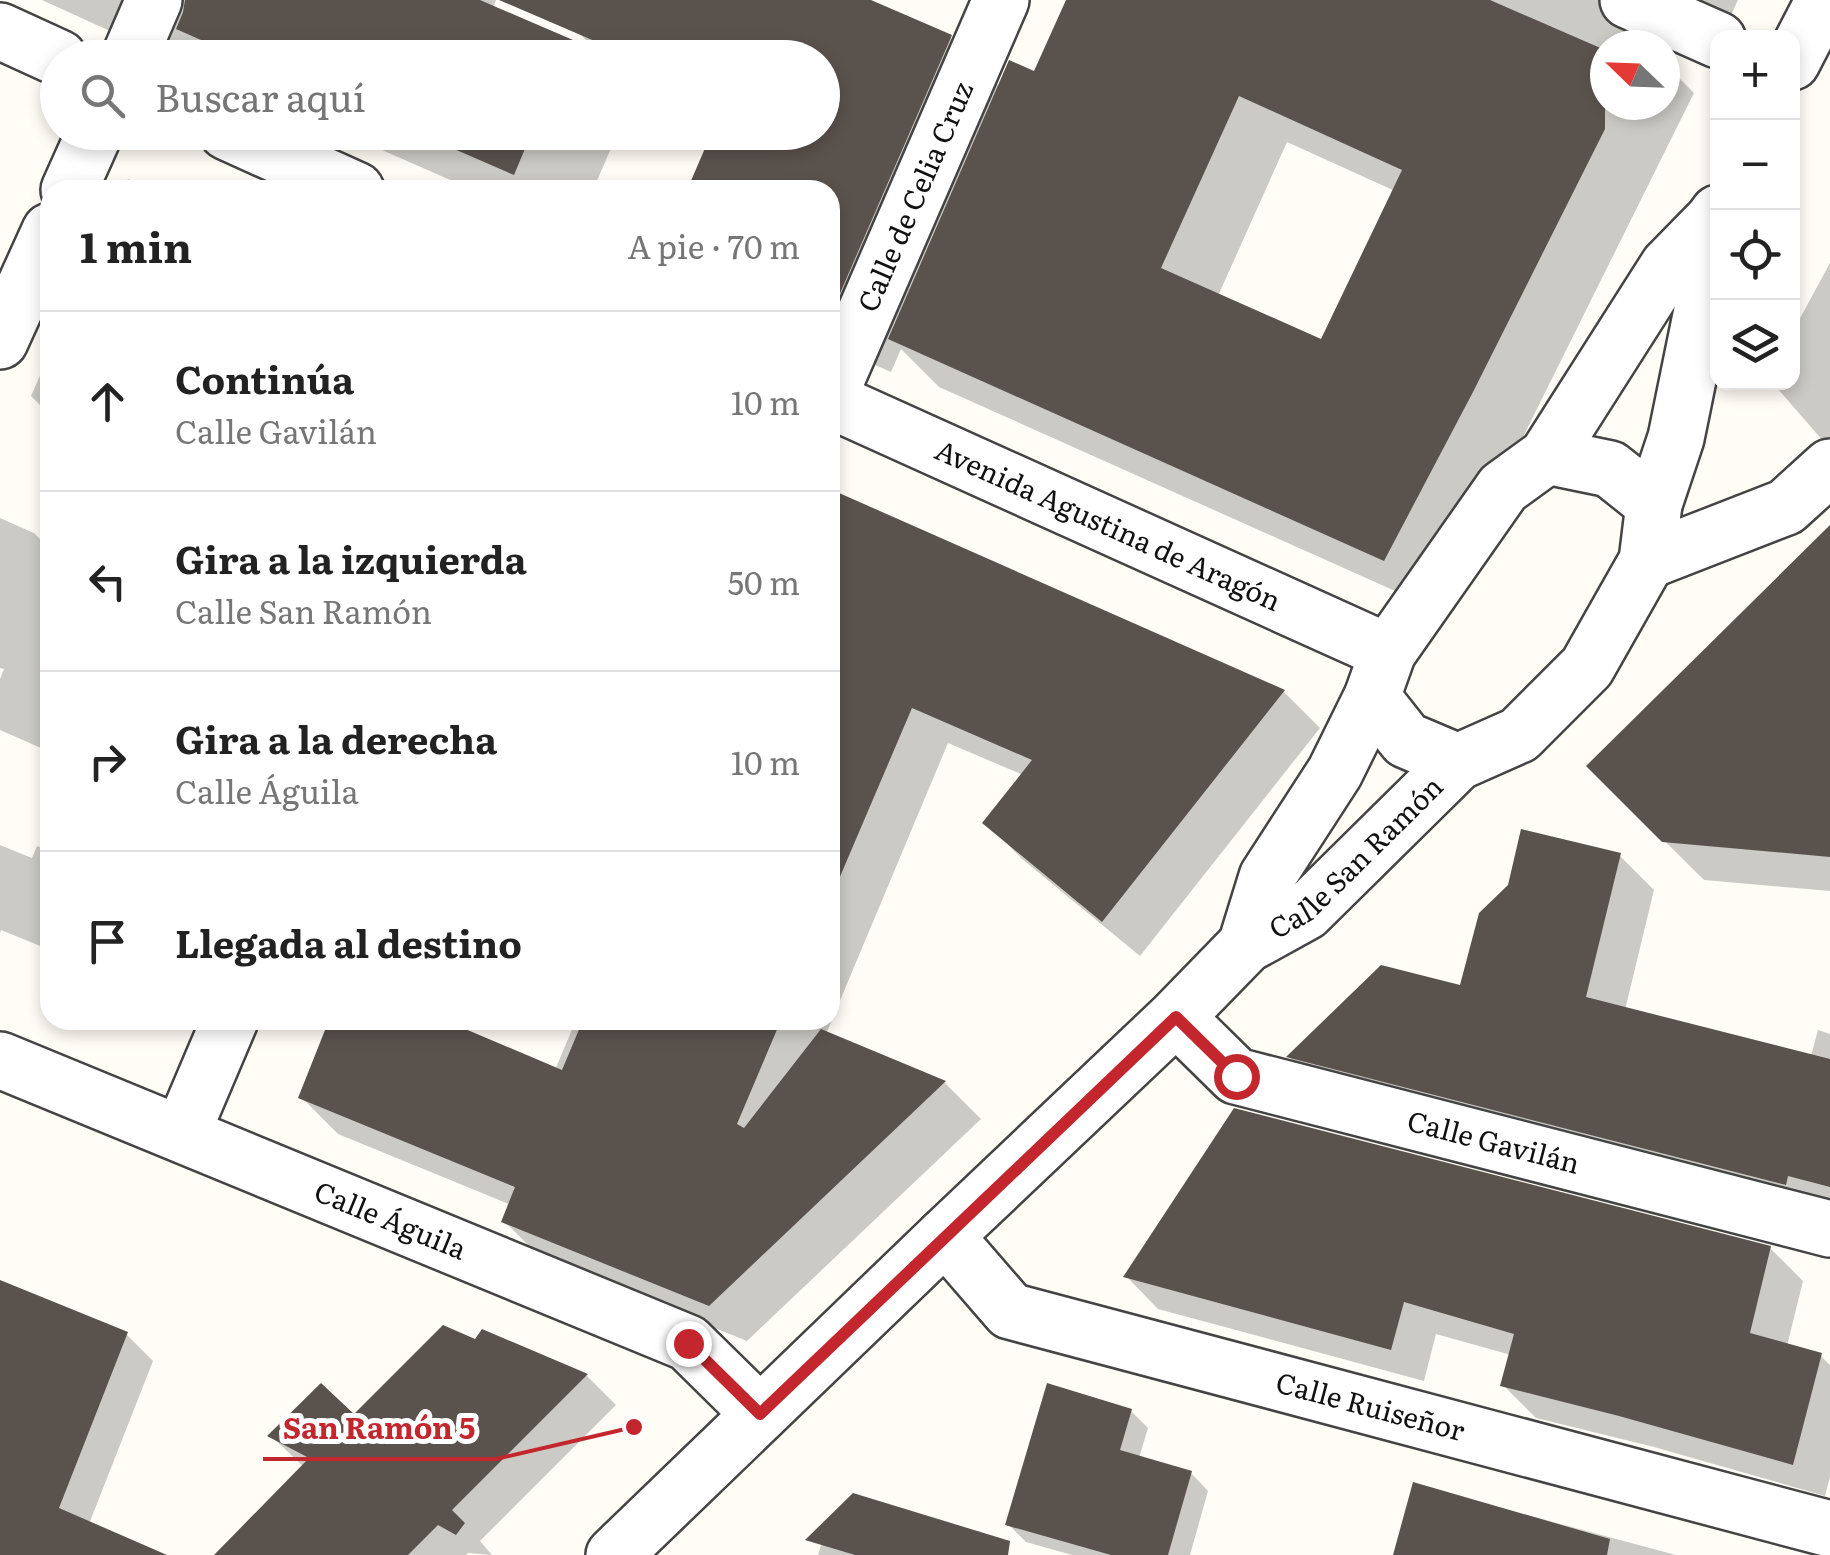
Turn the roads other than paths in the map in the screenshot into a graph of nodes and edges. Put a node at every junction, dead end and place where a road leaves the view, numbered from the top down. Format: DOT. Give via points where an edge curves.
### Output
graph roads {
  1 [pos="154,0"];
  2 [pos="1001,0"];
  3 [pos="1628,0"];
  4 [pos="1824,0"];
  5 [pos="0,31"];
  6 [pos="1710,36"];
  7 [pos="137,40"];
  8 [pos="1800,46"];
  9 [pos="40,50"];
  10 [pos="87,150"];
  11 [pos="267,150"];
  12 [pos="73,180"];
  13 [pos="334,180"];
  14 [pos="1710,222"];
  15 [pos="40,254"];
  16 [pos="1710,264"];
  17 [pos="0,341"];
  18 [pos="840,374"];
  19 [pos="840,402"];
  20 [pos="1547,456"];
  21 [pos="1830,467"];
  22 [pos="1654,504"];
  23 [pos="1647,561"];
  24 [pos="1380,674"];
  25 [pos="1458,762"];
  26 [pos="1246,945"];
  27 [pos="1176,1017"];
  28 [pos="226,1030"];
  29 [pos="0,1060"];
  30 [pos="182,1134"];
  31 [pos="1830,1229"];
  32 [pos="944,1236"];
  33 [pos="760,1414"];
  34 [pos="1830,1529"];
  35 [pos="614,1555"];
  1 -- 7 [label="street"];
  2 -- 18 [label="street, Calle de Celia Cruz"];
  3 -- 6 [label="street"];
  4 -- 8 [label="street"];
  5 -- 9 [label="street"];
  10 -- 12 [label="street"];
  11 -- 13 [label="street"];
  14 -- 20 [label="street" via="1668,266"];
  15 -- 17 [label="street"];
  16 -- 22 [label="street" via="1676,438"];
  19 -- 24 [label="street, Avenida Agustina de Aragón"];
  20 -- 22 [label="street" via="1610,469"];
  20 -- 24 [label="street, Calle San Ramón" via="1503,488"];
  21 -- 23 [label="street" via="1786,507"];
  22 -- 23 [label="street"];
  23 -- 25 [label="street, Calle San Ramón" via="1587,667 1519,734"];
  24 -- 25 [label="street" via="1406,740"];
  24 -- 26 [label="street, Calle San Ramón" via="1336,772 1267,878"];
  25 -- 26 [label="street, Calle San Ramón" via="1306,912"];
  26 -- 27 [label="street, Calle San Ramón"];
  27 -- 31 [label="street, Calle Gavilán" via="1236,1076"];
  27 -- 32 [label="street, Calle San Ramón"];
  28 -- 30 [label="street"];
  29 -- 30 [label="street, Calle Águila"];
  30 -- 33 [label="street, Calle Águila" via="688,1343"];
  32 -- 33 [label="street, Calle San Ramón"];
  32 -- 34 [label="street, Calle Ruiseñor" via="1010,1311"];
  33 -- 35 [label="street, Calle San Ramón"];
}
